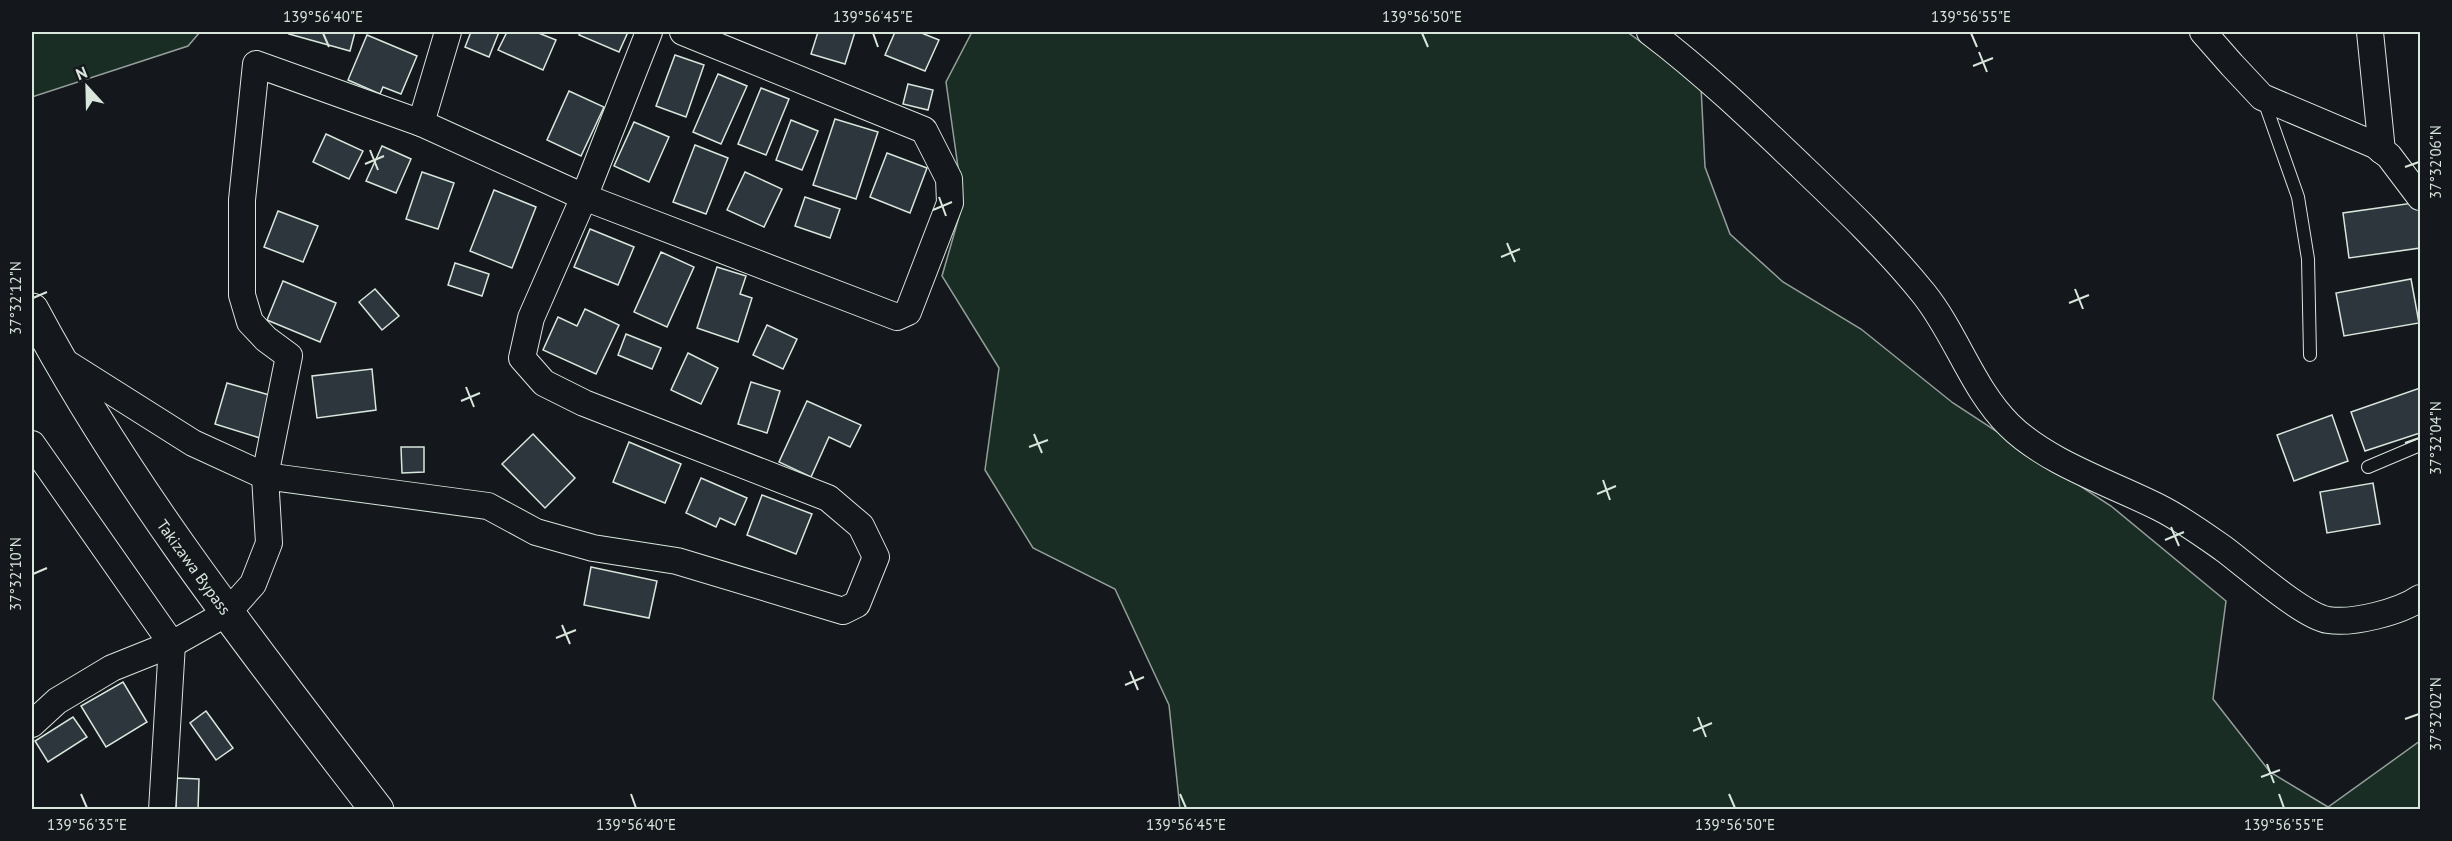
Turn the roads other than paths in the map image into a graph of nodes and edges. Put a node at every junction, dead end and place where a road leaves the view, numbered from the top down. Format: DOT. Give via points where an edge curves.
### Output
graph roads {
  1 [pos="448,32"];
  2 [pos="649,32"];
  3 [pos="683,32"];
  4 [pos="1650,32"];
  5 [pos="2203,32"];
  6 [pos="2370,32"];
  7 [pos="2262,97"];
  8 [pos="421,123"];
  9 [pos="2382,151"];
  10 [pos="584,197"];
  11 [pos="2421,197"];
  12 [pos="32,310"];
  13 [pos="2310,355"];
  14 [pos="57,357"];
  15 [pos="32,444"];
  16 [pos="2421,446"];
  17 [pos="2368,466"];
  18 [pos="265,476"];
  19 [pos="2421,598"];
  20 [pos="227,613"];
  21 [pos="172,644"];
  22 [pos="32,724"];
  23 [pos="162,810"];
  24 [pos="377,810"];
  1 -- 8 [label="street"];
  2 -- 10 [label="street"];
  3 -- 10 [label="street" via="924,130 949,179 950,203 908,312 897,317"];
  4 -- 19 [label="street" via="1766,132 1894,257 1944,322 1989,400 2010,426 2036,446 2089,476 2162,509 2222,547 2297,605 2327,620 2358,620"];
  5 -- 7 [label="street"];
  6 -- 9 [label="street"];
  7 -- 9 [label="street"];
  7 -- 13 [label="lane" via="2298,197 2308,260"];
  8 -- 10 [label="street"];
  8 -- 18 [label="street" via="256,64 242,200 242,295 250,321 289,356"];
  9 -- 11 [label="street"];
  10 -- 18 [label="street" via="531,318 522,358 544,383 584,403 828,498 861,526 876,557 856,604 843,611 677,561 582,545 536,532 488,506"];
  12 -- 14 [label="highway, Takizawa Bypass"];
  14 -- 18 [label="street" via="193,443"];
  14 -- 20 [label="highway, Takizawa Bypass" via="149,504"];
  15 -- 21 [label="street"];
  16 -- 17 [label="lane"];
  18 -- 20 [label="street" via="269,543 253,584"];
  20 -- 21 [label="street"];
  20 -- 24 [label="highway, Takizawa Bypass"];
  21 -- 22 [label="street" via="112,668 57,701"];
  21 -- 23 [label="street"];
}
